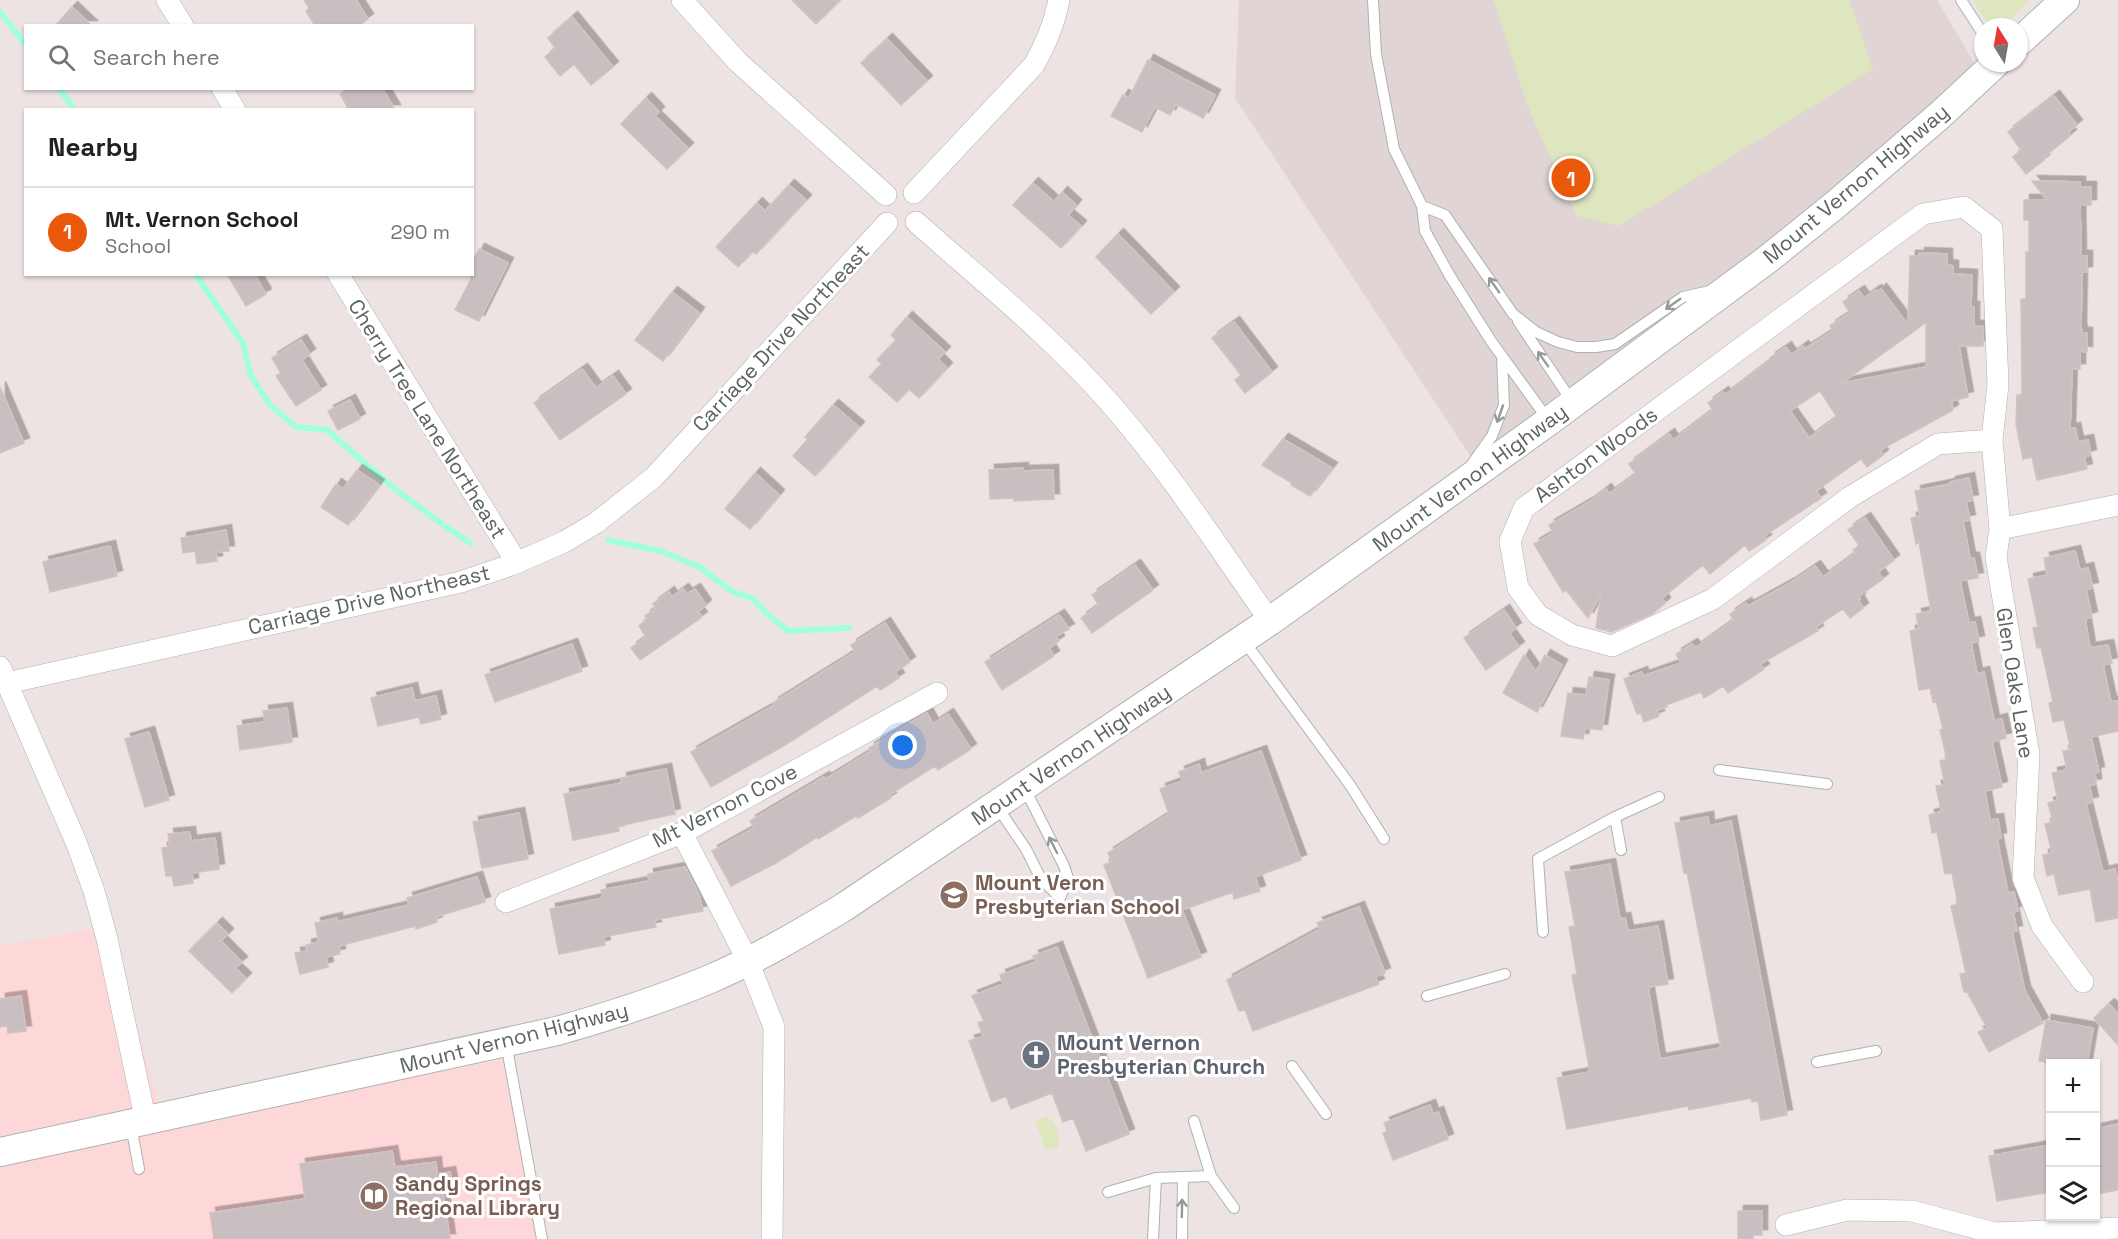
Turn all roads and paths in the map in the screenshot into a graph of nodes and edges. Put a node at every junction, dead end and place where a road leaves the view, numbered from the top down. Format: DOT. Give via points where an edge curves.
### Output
graph roads {
  1 [pos="167,0"];
  2 [pos="681,0"];
  3 [pos="1059,0"];
  4 [pos="1373,0"];
  5 [pos="1961,0"];
  6 [pos="2065,0"];
  7 [pos="1974,20"];
  8 [pos="182,24"];
  9 [pos="2028,34"];
  10 [pos="1986,72"];
  11 [pos="223,90"];
  12 [pos="234,108"];
  13 [pos="914,193"];
  14 [pos="886,195"];
  15 [pos="1422,206"];
  16 [pos="916,222"];
  17 [pos="886,223"];
  18 [pos="339,276"];
  19 [pos="1728,288"];
  20 [pos="1513,314"];
  21 [pos="1502,356"];
  22 [pos="1574,403"];
  23 [pos="1549,421"];
  24 [pos="1992,441"];
  25 [pos="1449,494"];
  26 [pos="2118,505"];
  27 [pos="2000,529"];
  28 [pos="517,563"];
  29 [pos="1270,621"];
  30 [pos="1242,640"];
  31 [pos="4,675"];
  32 [pos="937,693"];
  33 [pos="1719,770"];
  34 [pos="1827,784"];
  35 [pos="1024,787"];
  36 [pos="1659,797"];
  37 [pos="996,805"];
  38 [pos="1615,817"];
  39 [pos="682,833"];
  40 [pos="1384,839"];
  41 [pos="1621,850"];
  42 [pos="506,902"];
  43 [pos="1543,932"];
  44 [pos="748,961"];
  45 [pos="1505,974"];
  46 [pos="2083,982"];
  47 [pos="1427,996"];
  48 [pos="506,1043"];
  49 [pos="1876,1051"];
  50 [pos="1817,1062"];
  51 [pos="1292,1066"];
  52 [pos="1326,1114"];
  53 [pos="1194,1120"];
  54 [pos="139,1123"];
  55 [pos="0,1152"];
  56 [pos="139,1169"];
  57 [pos="1211,1176"];
  58 [pos="1183,1177"];
  59 [pos="1156,1178"];
  60 [pos="1108,1192"];
  61 [pos="1234,1208"];
  62 [pos="1786,1225"];
  63 [pos="2118,1227"];
  64 [pos="542,1239"];
  65 [pos="772,1239"];
  66 [pos="1153,1239"];
  67 [pos="1182,1239"];
  1 -- 8 [label="street"];
  2 -- 14 [label="street" via="738,62"];
  3 -- 13 [label="street" via="1047,42 1034,65"];
  4 -- 15 [label="lane" via="1376,54 1394,149"];
  5 -- 7 [label="lane"];
  6 -- 9 [label="main road"];
  10 -- 19 [label="main road, Mount Vernon Highway" via="1835,205"];
  11 -- 12 [label="street"];
  13 -- 14 [label="street" via="904,188"];
  13 -- 16 [label="street" via="921,206"];
  14 -- 17 [label="street" via="882,207"];
  20 -- 15 [label="lane, one-way" via="1445,215"];
  15 -- 21 [label="lane" via="1425,231"];
  16 -- 17 [label="street" via="902,229"];
  16 -- 29 [label="street" via="1053,345 1108,401 1162,467"];
  17 -- 28 [label="street, Carriage Drive Northeast" via="654,477 596,523"];
  18 -- 28 [label="street, Cherry Tree Lane Northeast"];
  19 -- 20 [label="lane, one-way" via="1683,297 1615,344 1596,347 1558,342 1536,332"];
  19 -- 22 [label="main road, Mount Vernon Highway"];
  22 -- 20 [label="lane, one-way"];
  21 -- 23 [label="lane"];
  21 -- 25 [label="lane, one-way" via="1504,405 1492,436"];
  22 -- 23 [label="main road, Mount Vernon Highway"];
  23 -- 25 [label="main road, Mount Vernon Highway"];
  24 -- 24 [label="street, Ashton Woods" via="1938,444 1850,497 1713,598 1612,646 1572,636 1538,615 1518,588 1510,541 1524,508 1923,214 1964,207 1992,229 1998,385"];
  24 -- 27 [label="street, Glen Oaks Lane"];
  25 -- 29 [label="main road, Mount Vernon Highway"];
  26 -- 27 [label="street"];
  27 -- 46 [label="street, Glen Oaks Lane" via="1996,557 2029,754 2023,878 2042,926"];
  28 -- 31 [label="street, Carriage Drive Northeast" via="461,582"];
  29 -- 30 [label="main road, Mount Vernon Highway"];
  30 -- 35 [label="main road, Mount Vernon Highway"];
  30 -- 40 [label="lane" via="1350,784"];
  31 -- 54 [label="street" via="94,891"];
  32 -- 39 [label="street, Mt Vernon Cove"];
  33 -- 34 [label="lane"];
  35 -- 37 [label="main road, Mount Vernon Highway"];
  37 -- 35 [label="lane, one-way" via="1040,877 1060,898 1068,878"];
  36 -- 38 [label="lane"];
  37 -- 44 [label="main road, Mount Vernon Highway" via="844,907"];
  38 -- 41 [label="lane"];
  38 -- 43 [label="lane" via="1538,859"];
  39 -- 42 [label="street, Mt Vernon Cove"];
  39 -- 44 [label="street"];
  44 -- 48 [label="main road, Mount Vernon Highway" via="631,1010"];
  44 -- 65 [label="street" via="774,1027"];
  45 -- 47 [label="lane"];
  48 -- 54 [label="main road, Mount Vernon Highway"];
  48 -- 64 [label="lane"];
  49 -- 50 [label="lane"];
  51 -- 52 [label="lane"];
  53 -- 57 [label="lane"];
  54 -- 55 [label="main road, Mount Vernon Highway"];
  54 -- 56 [label="lane"];
  57 -- 58 [label="lane"];
  57 -- 61 [label="lane"];
  58 -- 59 [label="lane"];
  67 -- 58 [label="lane, one-way"];
  59 -- 60 [label="lane"];
  59 -- 66 [label="lane"];
  62 -- 63 [label="street" via="1847,1210 1912,1211 1994,1233"];
}
